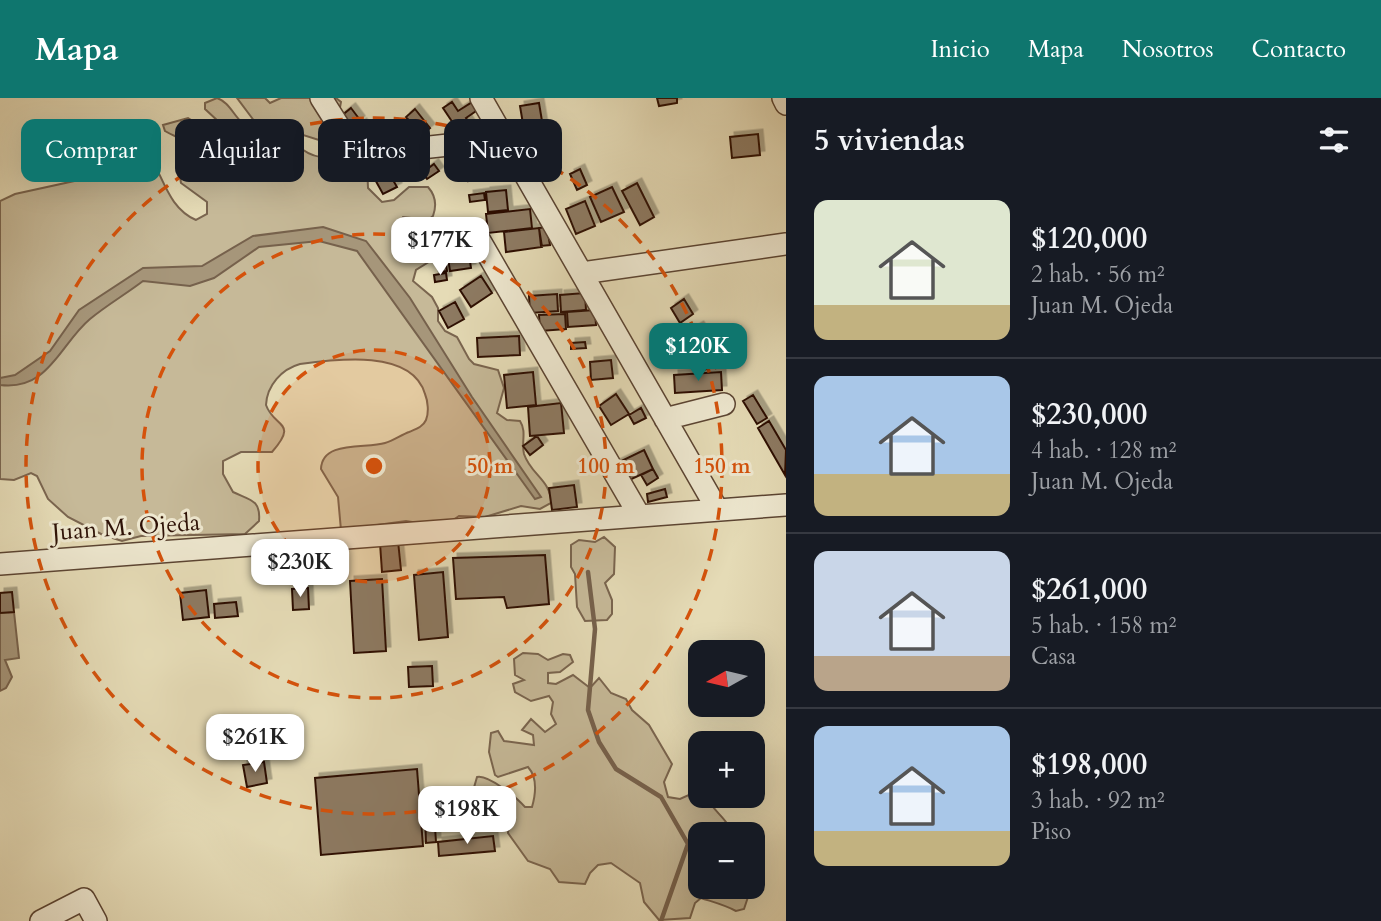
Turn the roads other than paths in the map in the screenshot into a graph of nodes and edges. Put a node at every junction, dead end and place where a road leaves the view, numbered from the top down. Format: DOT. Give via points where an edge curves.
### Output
graph roads {
  1 [pos="321,98"];
  2 [pos="481,98"];
  3 [pos="783,98"];
  4 [pos="786,104"];
  5 [pos="492,119"];
  6 [pos="444,145"];
  7 [pos="528,182"];
  8 [pos="477,234"];
  9 [pos="786,244"];
  10 [pos="582,273"];
  11 [pos="724,404"];
  12 [pos="665,419"];
  13 [pos="786,505"];
  14 [pos="717,509"];
  15 [pos="639,515"];
  16 [pos="0,564"];
  17 [pos="41,921"];
  18 [pos="96,921"];
  1 -- 6 [label="street" via="357,155"];
  2 -- 5 [label="street"];
  3 -- 4 [label="street"];
  7 -- 10 [label="street"];
  8 -- 15 [label="street"];
  9 -- 10 [label="street"];
  10 -- 12 [label="street"];
  11 -- 12 [label="street"];
  12 -- 14 [label="street"];
  13 -- 14 [label="street, Juan M. Ojeda"];
  14 -- 15 [label="street, Juan M. Ojeda"];
  15 -- 16 [label="street, Juan M. Ojeda"];
  17 -- 18 [label="street" via="84,899"];
}
